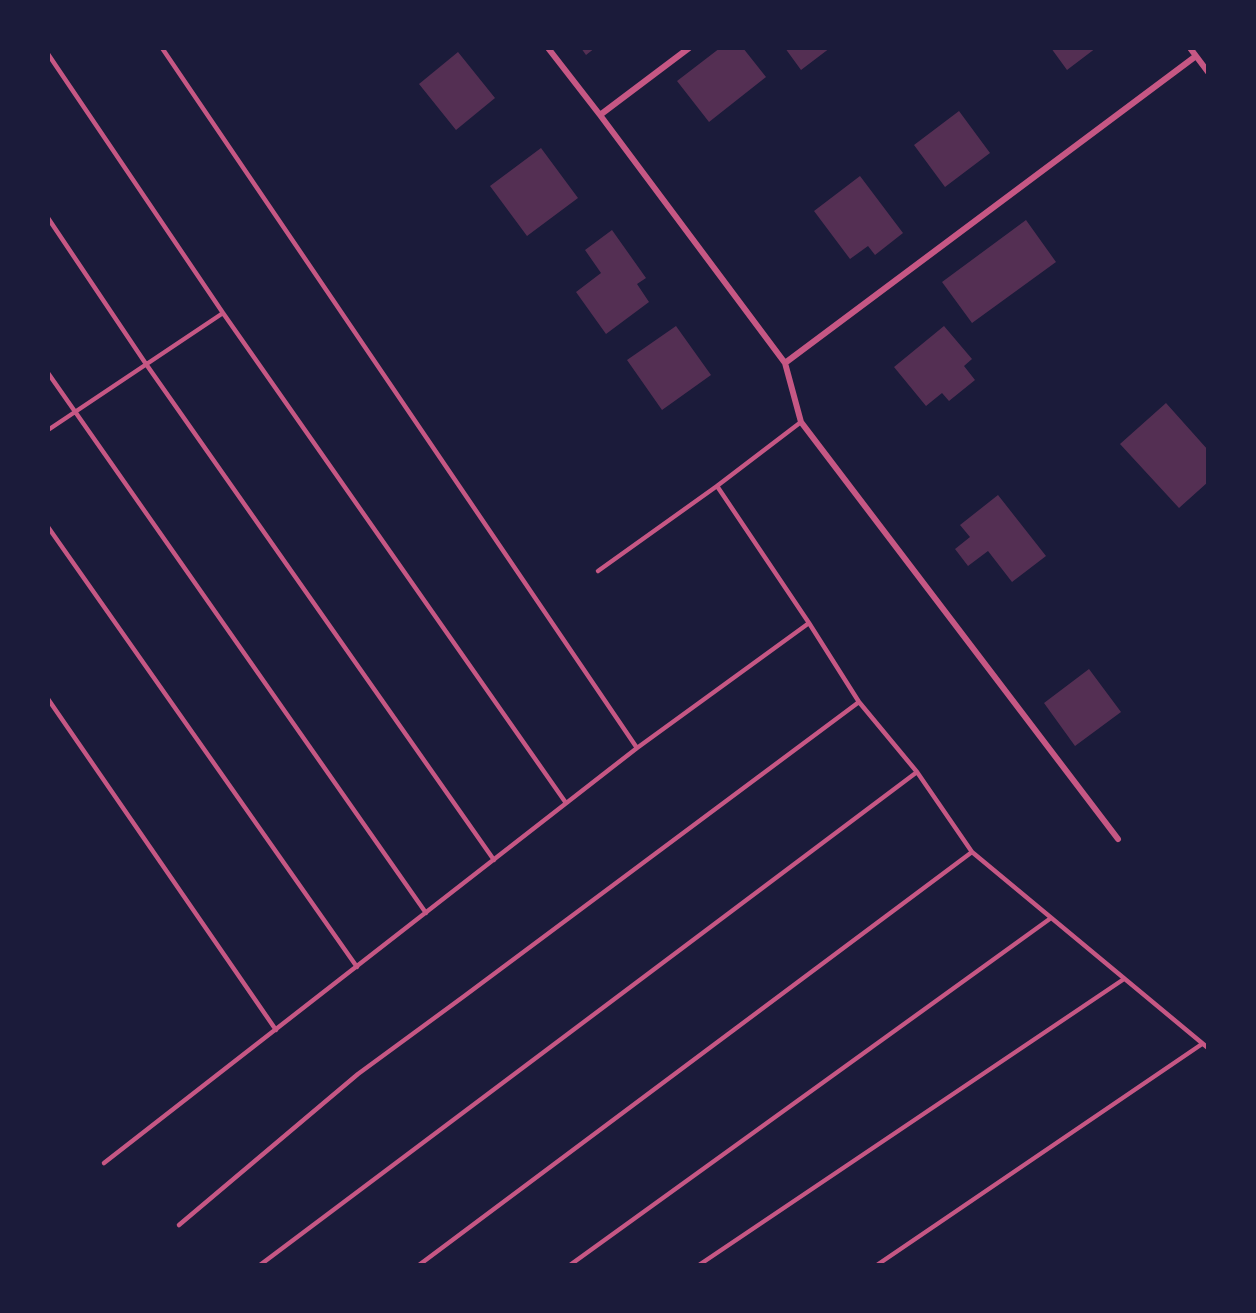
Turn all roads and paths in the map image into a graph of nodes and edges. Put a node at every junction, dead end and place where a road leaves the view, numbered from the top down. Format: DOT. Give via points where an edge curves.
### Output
graph roads {
  1 [pos="162,48"];
  2 [pos="548,48"];
  3 [pos="689,48"];
  4 [pos="1190,48"];
  5 [pos="48,54"];
  6 [pos="1196,56"];
  7 [pos="1208,72"];
  8 [pos="600,115"];
  9 [pos="48,218"];
  10 [pos="223,312"];
  11 [pos="785,363"];
  12 [pos="146,364"];
  13 [pos="48,373"];
  14 [pos="75,412"];
  15 [pos="801,422"];
  16 [pos="48,430"];
  17 [pos="717,486"];
  18 [pos="48,527"];
  19 [pos="598,570"];
  20 [pos="809,623"];
  21 [pos="48,699"];
  22 [pos="860,702"];
  23 [pos="637,748"];
  24 [pos="917,772"];
  25 [pos="566,803"];
  26 [pos="1118,839"];
  27 [pos="972,852"];
  28 [pos="494,860"];
  29 [pos="426,913"];
  30 [pos="1051,918"];
  31 [pos="357,967"];
  32 [pos="1124,979"];
  33 [pos="276,1030"];
  34 [pos="1202,1044"];
  35 [pos="1208,1048"];
  36 [pos="104,1163"];
  37 [pos="179,1225"];
  38 [pos="260,1265"];
  39 [pos="419,1265"];
  40 [pos="570,1265"];
  41 [pos="699,1265"];
  42 [pos="877,1265"];
  1 -- 23 [label="lane"];
  2 -- 8 [label="street"];
  3 -- 8 [label="street"];
  4 -- 6 [label="street"];
  5 -- 10 [label="lane"];
  6 -- 7 [label="street"];
  6 -- 11 [label="street"];
  8 -- 11 [label="street"];
  9 -- 12 [label="lane"];
  10 -- 12 [label="lane"];
  10 -- 25 [label="lane"];
  11 -- 15 [label="street"];
  12 -- 14 [label="lane"];
  12 -- 28 [label="lane"];
  13 -- 14 [label="lane"];
  14 -- 16 [label="lane"];
  14 -- 29 [label="lane"];
  15 -- 17 [label="lane"];
  15 -- 26 [label="street"];
  17 -- 19 [label="lane"];
  17 -- 20 [label="lane"];
  18 -- 31 [label="lane"];
  20 -- 22 [label="lane"];
  20 -- 23 [label="lane"];
  21 -- 33 [label="lane"];
  22 -- 24 [label="lane"];
  22 -- 37 [label="lane" via="358,1074"];
  23 -- 25 [label="lane"];
  24 -- 27 [label="lane"];
  24 -- 38 [label="lane"];
  25 -- 28 [label="lane"];
  27 -- 30 [label="lane"];
  27 -- 39 [label="lane"];
  28 -- 29 [label="lane"];
  29 -- 31 [label="lane"];
  30 -- 32 [label="lane"];
  30 -- 40 [label="lane"];
  31 -- 33 [label="lane"];
  32 -- 34 [label="lane"];
  32 -- 41 [label="lane"];
  33 -- 36 [label="lane"];
  34 -- 35 [label="lane"];
  34 -- 42 [label="lane"];
}
